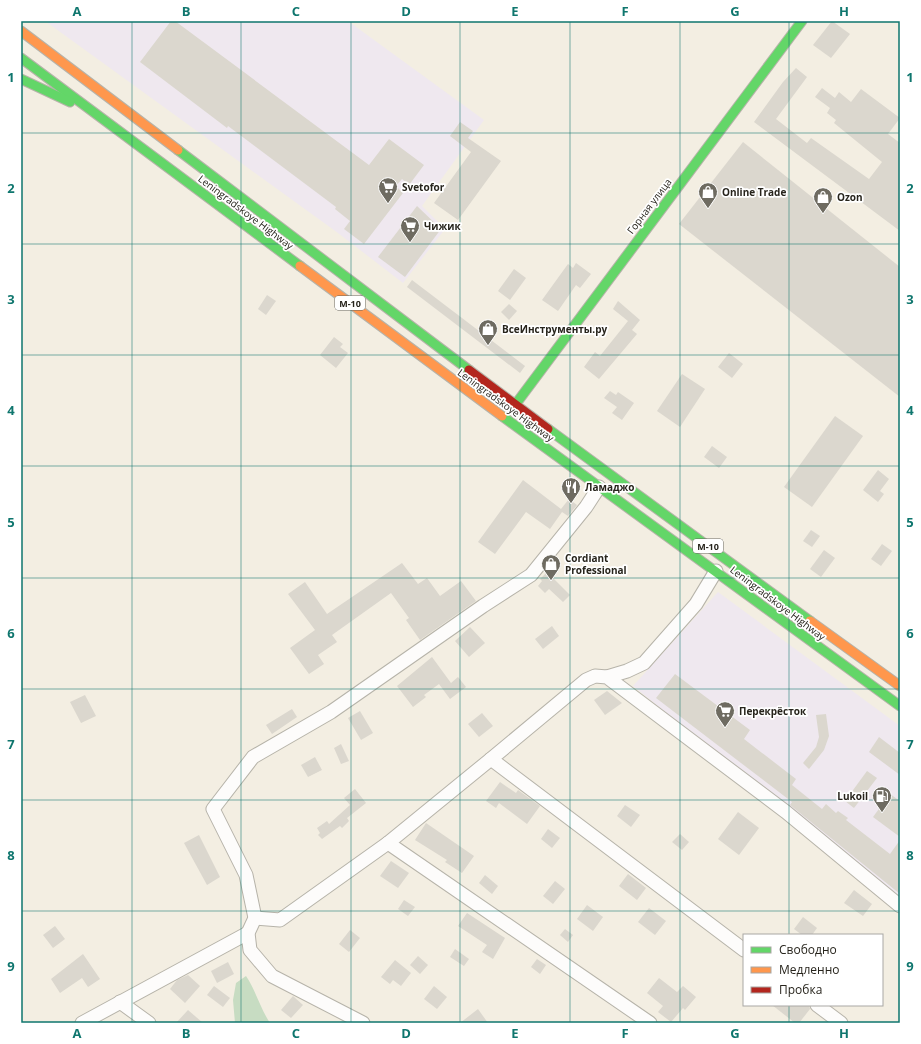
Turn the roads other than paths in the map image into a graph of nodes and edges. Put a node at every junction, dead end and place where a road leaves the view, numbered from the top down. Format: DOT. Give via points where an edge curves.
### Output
graph roads {
  1 [pos="802,21"];
  2 [pos="21,31"];
  3 [pos="21,58"];
  4 [pos="21,79"];
  5 [pos="98,115"];
  6 [pos="515,405"];
  7 [pos="598,487"];
  8 [pos="716,571"];
  9 [pos="608,677"];
  10 [pos="900,686"];
  11 [pos="900,706"];
  12 [pos="491,759"];
  13 [pos="388,844"];
  14 [pos="900,906"];
  15 [pos="255,918"];
  16 [pos="248,934"];
  17 [pos="743,949"];
  18 [pos="120,1002"];
  19 [pos="818,1006"];
  20 [pos="82,1023"];
  21 [pos="149,1023"];
  22 [pos="364,1023"];
  23 [pos="650,1023"];
  24 [pos="841,1023"];
  1 -- 6 [label="main road, Горная улица"];
  2 -- 6 [label="main road, Leningradskoye Highway / М-10"];
  3 -- 5 [label="main road, Leningradskoye Highway"];
  4 -- 5 [label="main road"];
  5 -- 7 [label="main road, Leningradskoye Highway / М-10"];
  6 -- 10 [label="main road, Leningradskoye Highway / М-10"];
  7 -- 8 [label="main road, Leningradskoye Highway / М-10"];
  7 -- 15 [label="street" via="586,507 531,575 331,712 253,757 214,809 246,875"];
  8 -- 9 [label="street" via="696,604 644,663"];
  8 -- 11 [label="main road, Leningradskoye Highway / М-10"];
  9 -- 12 [label="street" via="595,676 586,680"];
  9 -- 14 [label="street" via="786,812"];
  12 -- 13 [label="street"];
  12 -- 17 [label="street"];
  13 -- 15 [label="street" via="280,920"];
  13 -- 23 [label="street"];
  15 -- 16 [label="street"];
  16 -- 18 [label="street"];
  16 -- 22 [label="street" via="250,950 272,976"];
  18 -- 20 [label="street"];
  18 -- 21 [label="street"];
  19 -- 24 [label="street"];
}
